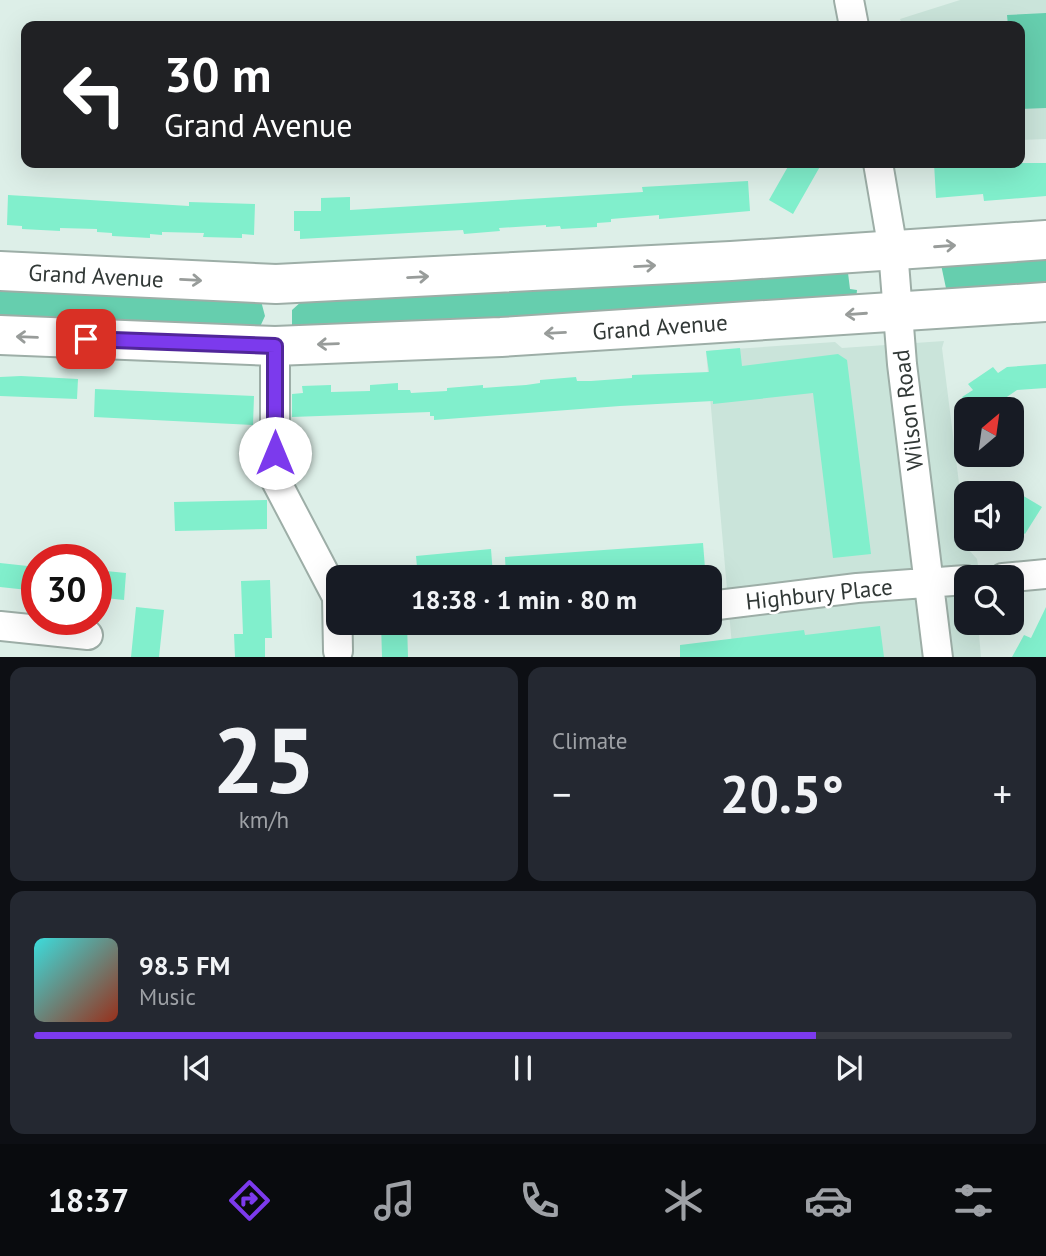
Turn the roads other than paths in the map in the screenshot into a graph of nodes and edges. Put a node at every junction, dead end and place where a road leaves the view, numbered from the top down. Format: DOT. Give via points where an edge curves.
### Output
graph roads {
  1 [pos="849,0"];
  2 [pos="853,21"];
  3 [pos="879,168"];
  4 [pos="1046,240"];
  5 [pos="893,250"];
  6 [pos="0,271"];
  7 [pos="276,284"];
  8 [pos="1046,302"];
  9 [pos="899,312"];
  10 [pos="0,335"];
  11 [pos="275,346"];
  12 [pos="1046,574"];
  13 [pos="1024,576"];
  14 [pos="954,581"];
  15 [pos="928,583"];
  16 [pos="722,604"];
  17 [pos="0,626"];
  18 [pos="21,628"];
  19 [pos="338,651"];
  20 [pos="938,657"];
  1 -- 2 [label="street"];
  3 -- 5 [label="street, Wilson Road"];
  5 -- 4 [label="street, Grand Avenue, one-way"];
  7 -- 5 [label="street, Grand Avenue, one-way"];
  5 -- 9 [label="street, Wilson Road"];
  6 -- 7 [label="street, Grand Avenue, one-way"];
  7 -- 11 [label="street"];
  8 -- 9 [label="street, Grand Avenue"];
  9 -- 11 [label="street, Grand Avenue, one-way"];
  9 -- 15 [label="street, Wilson Road"];
  11 -- 10 [label="street, Grand Avenue, one-way"];
  11 -- 19 [label="street" via="275,479 337,597"];
  12 -- 13 [label="street"];
  14 -- 15 [label="street, Highbury Place"];
  15 -- 16 [label="street, Highbury Place"];
  15 -- 20 [label="street, Wilson Road"];
  17 -- 18 [label="street"];
}
